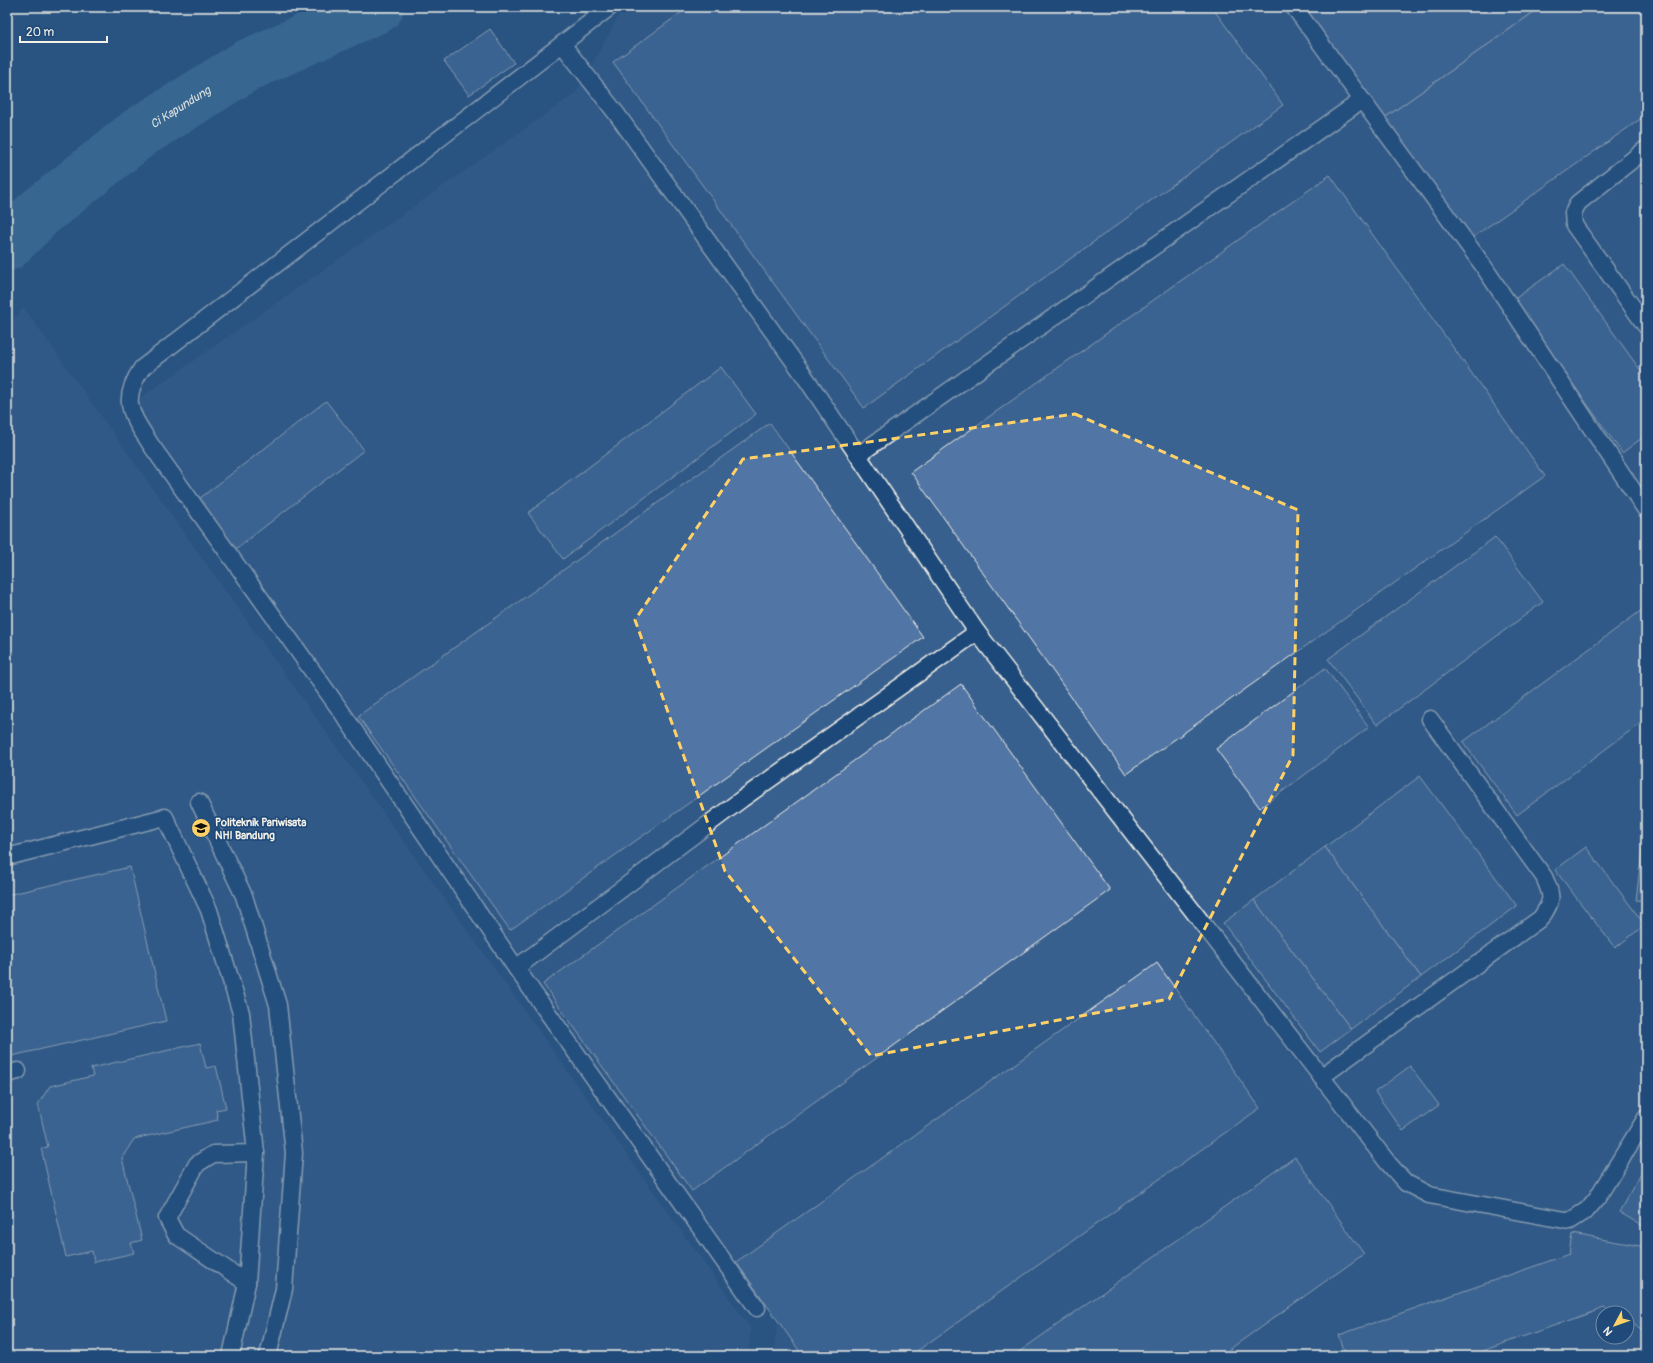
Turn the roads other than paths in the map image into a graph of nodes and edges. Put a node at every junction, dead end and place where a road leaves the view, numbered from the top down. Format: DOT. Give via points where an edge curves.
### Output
graph roads {
  1 [pos="610,7"];
  2 [pos="1294,7"];
  3 [pos="562,44"];
  4 [pos="1362,100"];
  5 [pos="1646,148"];
  6 [pos="1646,326"];
  7 [pos="858,455"];
  8 [pos="1646,510"];
  9 [pos="977,632"];
  10 [pos="1430,719"];
  11 [pos="199,802"];
  12 [pos="7,857"];
  13 [pos="516,968"];
  14 [pos="1321,1077"];
  15 [pos="1646,1118"];
  16 [pos="256,1153"];
  17 [pos="248,1283"];
  18 [pos="757,1308"];
  19 [pos="230,1356"];
  20 [pos="268,1356"];
  1 -- 3 [label="lane"];
  2 -- 4 [label="lane"];
  3 -- 7 [label="lane" via="616,113"];
  3 -- 13 [label="lane" via="142,368 132,383 129,398 132,414 151,445 341,711"];
  4 -- 7 [label="lane"];
  4 -- 8 [label="lane" via="1482,264"];
  5 -- 6 [label="lane" via="1578,203 1573,213 1574,225"];
  7 -- 9 [label="lane"];
  9 -- 13 [label="lane" via="742,799"];
  9 -- 14 [label="lane"];
  10 -- 14 [label="lane" via="1544,877 1551,892 1551,903 1541,918"];
  11 -- 20 [label="lane" via="244,896 278,1005 294,1153 284,1289"];
  12 -- 16 [label="lane" via="166,817 209,910 241,1013"];
  13 -- 18 [label="lane"];
  14 -- 15 [label="lane" via="1388,1164 1406,1183 1429,1195 1570,1221 1587,1210 1597,1198"];
  16 -- 17 [label="lane"];
  16 -- 17 [label="lane" via="213,1154 197,1164 167,1218 176,1235"];
  17 -- 19 [label="lane"];
}
